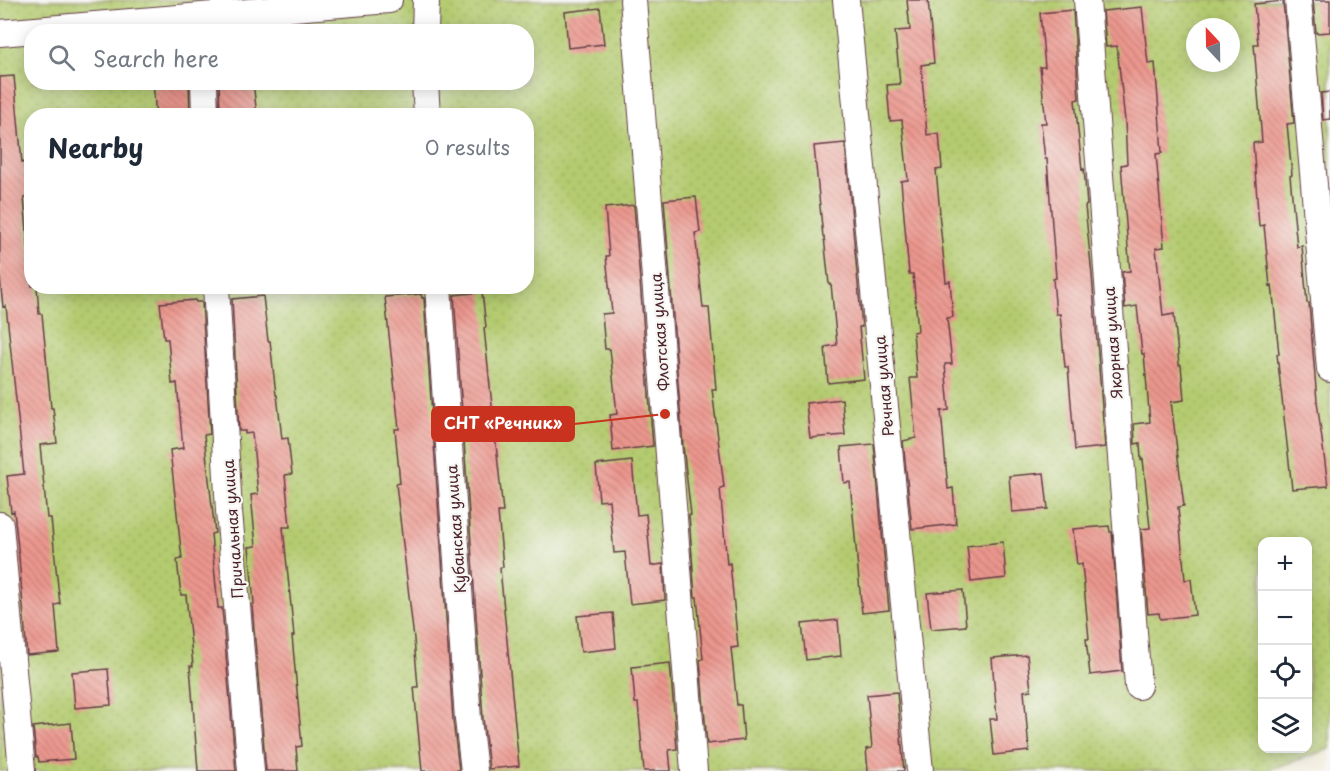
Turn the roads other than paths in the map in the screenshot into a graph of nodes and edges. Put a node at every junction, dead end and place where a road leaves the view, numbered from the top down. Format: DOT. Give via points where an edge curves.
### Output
graph roads {
  1 [pos="389,0"];
  2 [pos="426,0"];
  3 [pos="633,0"];
  4 [pos="846,0"];
  5 [pos="1087,0"];
  6 [pos="1298,0"];
  7 [pos="203,24"];
  8 [pos="425,24"];
  9 [pos="24,32"];
  10 [pos="0,33"];
  11 [pos="204,90"];
  12 [pos="425,90"];
  13 [pos="205,108"];
  14 [pos="426,108"];
  15 [pos="216,294"];
  16 [pos="439,294"];
  17 [pos="1330,369"];
  18 [pos="0,525"];
  19 [pos="1138,686"];
  20 [pos="22,771"];
  21 [pos="251,771"];
  22 [pos="474,771"];
  23 [pos="693,771"];
  24 [pos="920,771"];
  1 -- 7 [label="street"];
  2 -- 8 [label="street"];
  3 -- 23 [label="street, Флотская улица"];
  4 -- 24 [label="street, Речная улица"];
  5 -- 19 [label="street, Якорная улица"];
  6 -- 17 [label="street"];
  9 -- 10 [label="street"];
  11 -- 13 [label="street"];
  12 -- 14 [label="street"];
  15 -- 21 [label="street, Причальная улица"];
  16 -- 22 [label="street, Кубанская улица"];
  18 -- 20 [label="street"];
}
